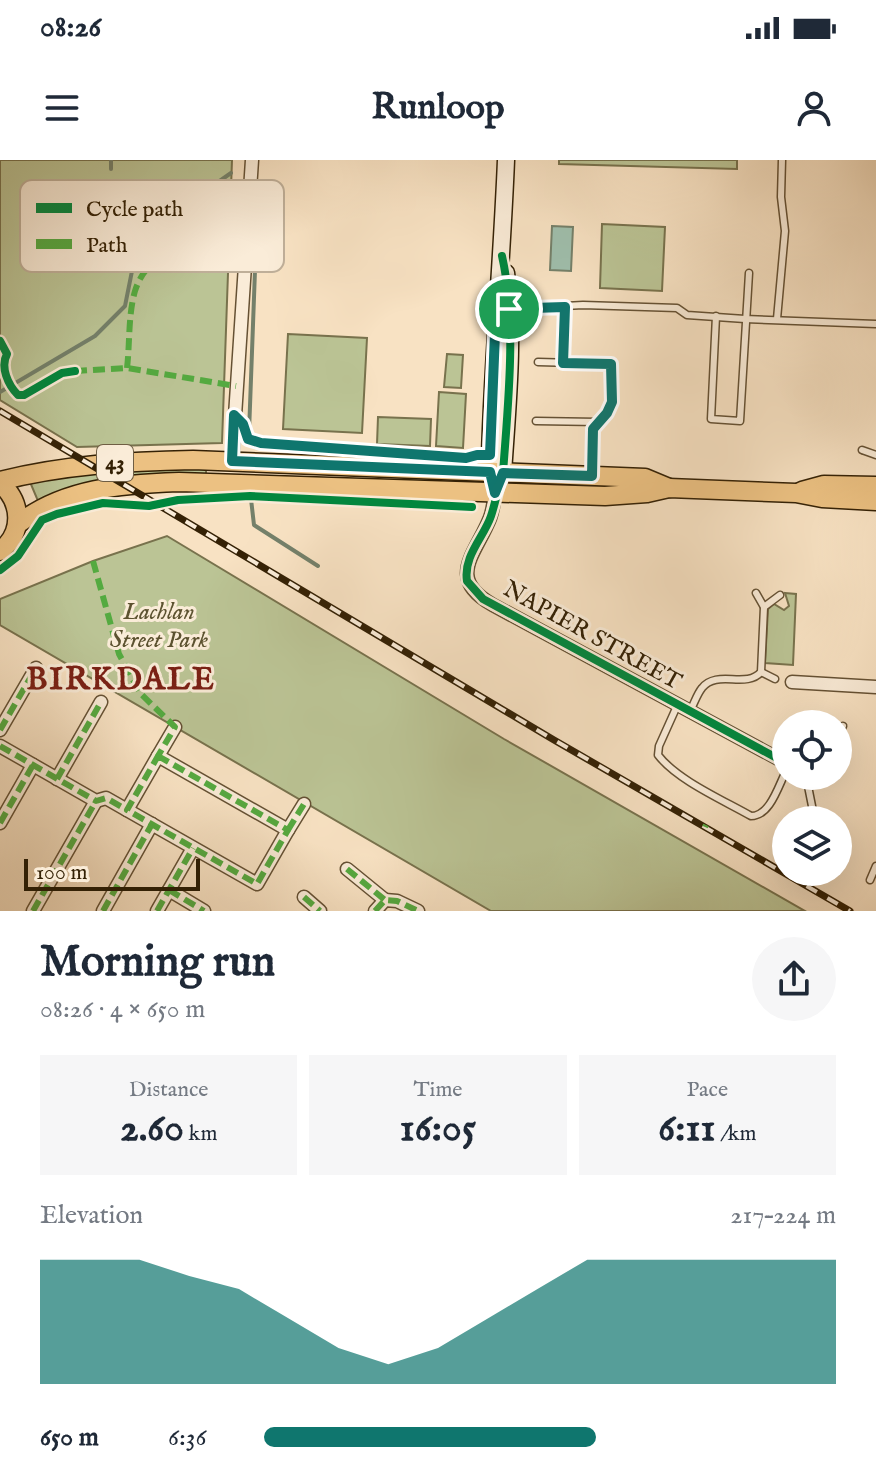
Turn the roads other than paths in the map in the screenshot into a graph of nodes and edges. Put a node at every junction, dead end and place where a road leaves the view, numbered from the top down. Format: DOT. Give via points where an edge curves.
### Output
graph roads {
  1 [pos="252,160"];
  2 [pos="506,160"];
  3 [pos="782,160"];
  4 [pos="251,180"];
  5 [pos="245,272"];
  6 [pos="749,273"];
  7 [pos="565,307"];
  8 [pos="502,309"];
  9 [pos="716,316"];
  10 [pos="745,319"];
  11 [pos="777,319"];
  12 [pos="876,324"];
  13 [pos="538,362"];
  14 [pos="563,363"];
  15 [pos="536,421"];
  16 [pos="598,422"];
  17 [pos="862,450"];
  18 [pos="876,455"];
  19 [pos="232,461"];
  20 [pos="497,472"];
  21 [pos="592,476"];
  22 [pos="0,482"];
  23 [pos="876,486"];
  24 [pos="669,488"];
  25 [pos="495,493"];
  26 [pos="796,493"];
  27 [pos="876,501"];
  28 [pos="18,524"];
  29 [pos="0,551"];
  30 [pos="756,593"];
  31 [pos="780,595"];
  32 [pos="764,607"];
  33 [pos="36,668"];
  34 [pos="761,672"];
  35 [pos="775,679"];
  36 [pos="792,682"];
  37 [pos="876,687"];
  38 [pos="101,702"];
  39 [pos="677,706"];
  40 [pos="690,711"];
  41 [pos="175,727"];
  42 [pos="0,730"];
  43 [pos="0,746"];
  44 [pos="772,755"];
  45 [pos="158,756"];
  46 [pos="33,765"];
  47 [pos="57,779"];
  48 [pos="776,790"];
  49 [pos="96,801"];
  50 [pos="304,804"];
  51 [pos="127,810"];
  52 [pos="0,823"];
  53 [pos="152,824"];
  54 [pos="288,830"];
  55 [pos="193,848"];
  56 [pos="876,866"];
  57 [pos="347,869"];
  58 [pos="870,880"];
  59 [pos="169,890"];
  60 [pos="304,897"];
  61 [pos="385,900"];
  62 [pos="33,911"];
  63 [pos="103,911"];
  64 [pos="157,911"];
  65 [pos="204,911"];
  66 [pos="320,911"];
  67 [pos="375,911"];
  68 [pos="418,911"];
  1 -- 4 [label="street"];
  2 -- 8 [label="street"];
  3 -- 11 [label="lane" via="785,231"];
  5 -- 19 [label="street"];
  6 -- 10 [label="lane"];
  7 -- 8 [label="lane"];
  7 -- 9 [label="lane" via="677,308 687,315"];
  7 -- 14 [label="lane"];
  8 -- 20 [label="street"];
  9 -- 10 [label="lane"];
  9 -- 10 [label="lane" via="711,419 740,421"];
  10 -- 11 [label="lane"];
  11 -- 12 [label="lane"];
  13 -- 14 [label="lane"];
  14 -- 16 [label="lane" via="611,364 612,402"];
  15 -- 16 [label="lane"];
  16 -- 21 [label="lane" via="593,429"];
  17 -- 18 [label="lane"];
  19 -- 20 [label="main road, 43"];
  19 -- 22 [label="main road, 43" via="124,462"];
  20 -- 21 [label="main road, 43"];
  20 -- 25 [label="street"];
  21 -- 24 [label="main road, 43" via="645,478"];
  22 -- 28 [label="main road" via="14,500"];
  23 -- 26 [label="main road, 43" via="824,485"];
  24 -- 25 [label="main road, 43" via="605,496"];
  24 -- 26 [label="main road, 43"];
  25 -- 28 [label="main road, 43" via="147,483 59,499"];
  25 -- 39 [label="street, NAPIER STREET" via="492,514 466,569 474,592"];
  26 -- 27 [label="main road, 43"];
  28 -- 29 [label="main road, 43"];
  30 -- 32 [label="lane"];
  31 -- 32 [label="lane"];
  32 -- 34 [label="lane"];
  33 -- 42 [label="street"];
  34 -- 35 [label="lane"];
  34 -- 40 [label="lane" via="749,680 715,679 702,686"];
  36 -- 37 [label="street"];
  38 -- 47 [label="street"];
  39 -- 40 [label="street, NAPIER STREET"];
  39 -- 48 [label="lane" via="659,746 664,763 751,816 766,810"];
  40 -- 44 [label="street, NAPIER STREET"];
  41 -- 45 [label="street"];
  43 -- 46 [label="street"];
  45 -- 51 [label="street"];
  45 -- 54 [label="street"];
  46 -- 47 [label="street"];
  46 -- 52 [label="street"];
  47 -- 49 [label="street"];
  49 -- 51 [label="street" via="106,798"];
  49 -- 62 [label="street"];
  50 -- 54 [label="street"];
  51 -- 53 [label="street"];
  53 -- 55 [label="street"];
  53 -- 63 [label="street"];
  54 -- 55 [label="street" via="257,884"];
  55 -- 59 [label="street"];
  56 -- 58 [label="lane"];
  57 -- 61 [label="street"];
  59 -- 64 [label="street"];
  59 -- 65 [label="street"];
  60 -- 66 [label="street"];
  61 -- 67 [label="street"];
  61 -- 68 [label="street"];
}
